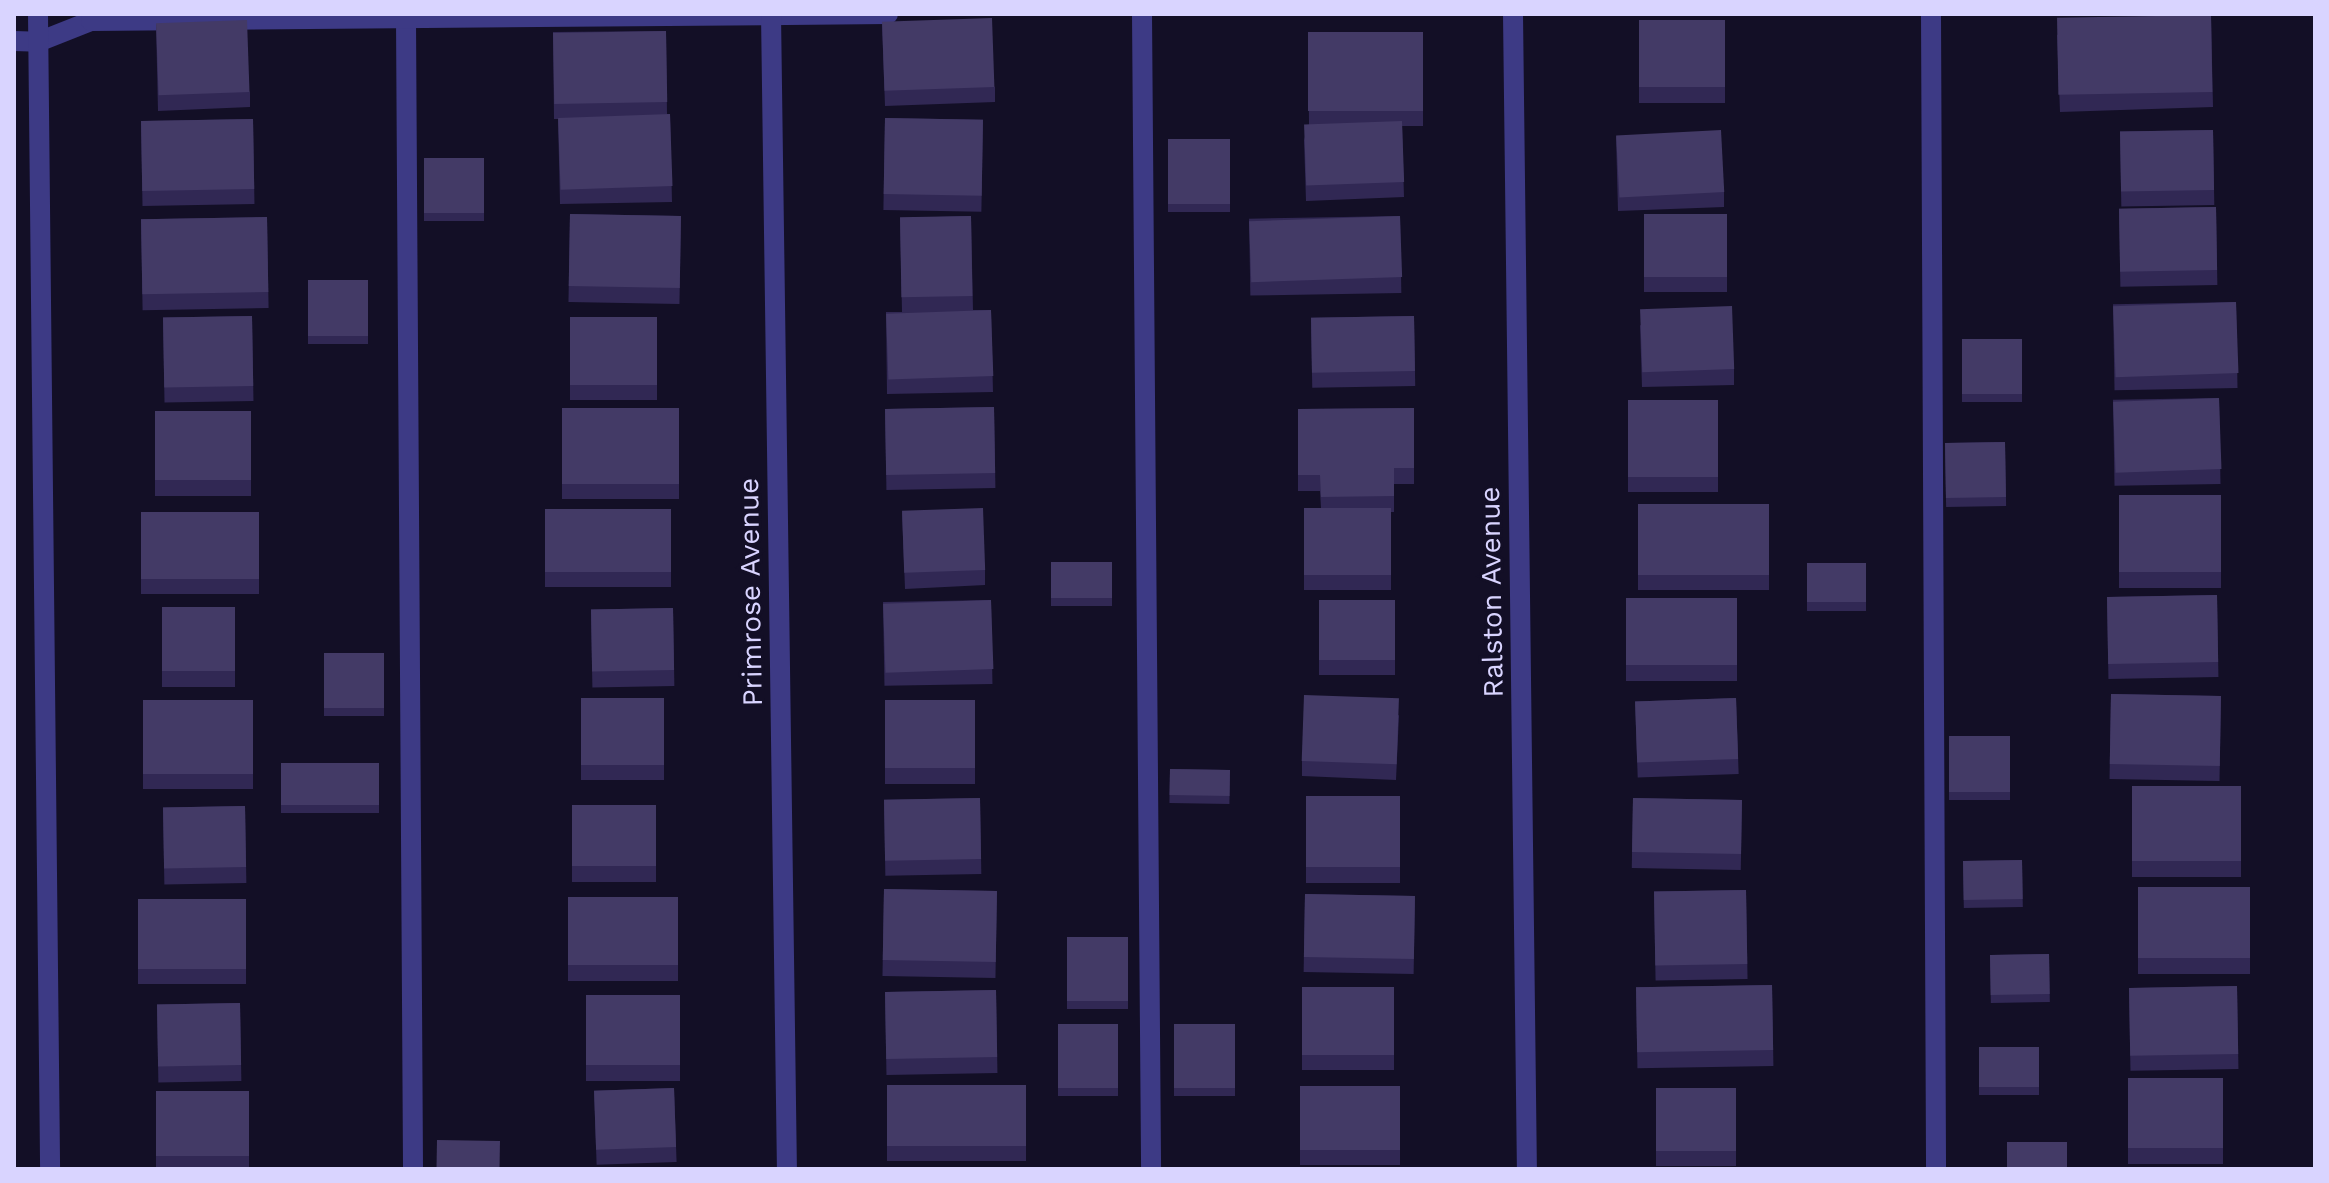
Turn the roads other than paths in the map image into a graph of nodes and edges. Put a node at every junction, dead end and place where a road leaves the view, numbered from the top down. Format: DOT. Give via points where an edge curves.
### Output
graph roads {
  1 [pos="38,14"];
  2 [pos="888,14"];
  3 [pos="1142,14"];
  4 [pos="1513,14"];
  5 [pos="1931,14"];
  6 [pos="771,15"];
  7 [pos="406,19"];
  8 [pos="14,41"];
  9 [pos="38,42"];
  10 [pos="50,1169"];
  11 [pos="413,1169"];
  12 [pos="787,1169"];
  13 [pos="1151,1169"];
  14 [pos="1527,1169"];
  15 [pos="1936,1169"];
  1 -- 9 [label="street"];
  2 -- 6 [label="street"];
  3 -- 13 [label="street"];
  4 -- 14 [label="street, Ralston Avenue"];
  5 -- 15 [label="street"];
  6 -- 7 [label="street"];
  6 -- 12 [label="street, Primrose Avenue"];
  7 -- 9 [label="street" via="91,21"];
  7 -- 11 [label="street"];
  8 -- 9 [label="street"];
  9 -- 10 [label="street"];
}
